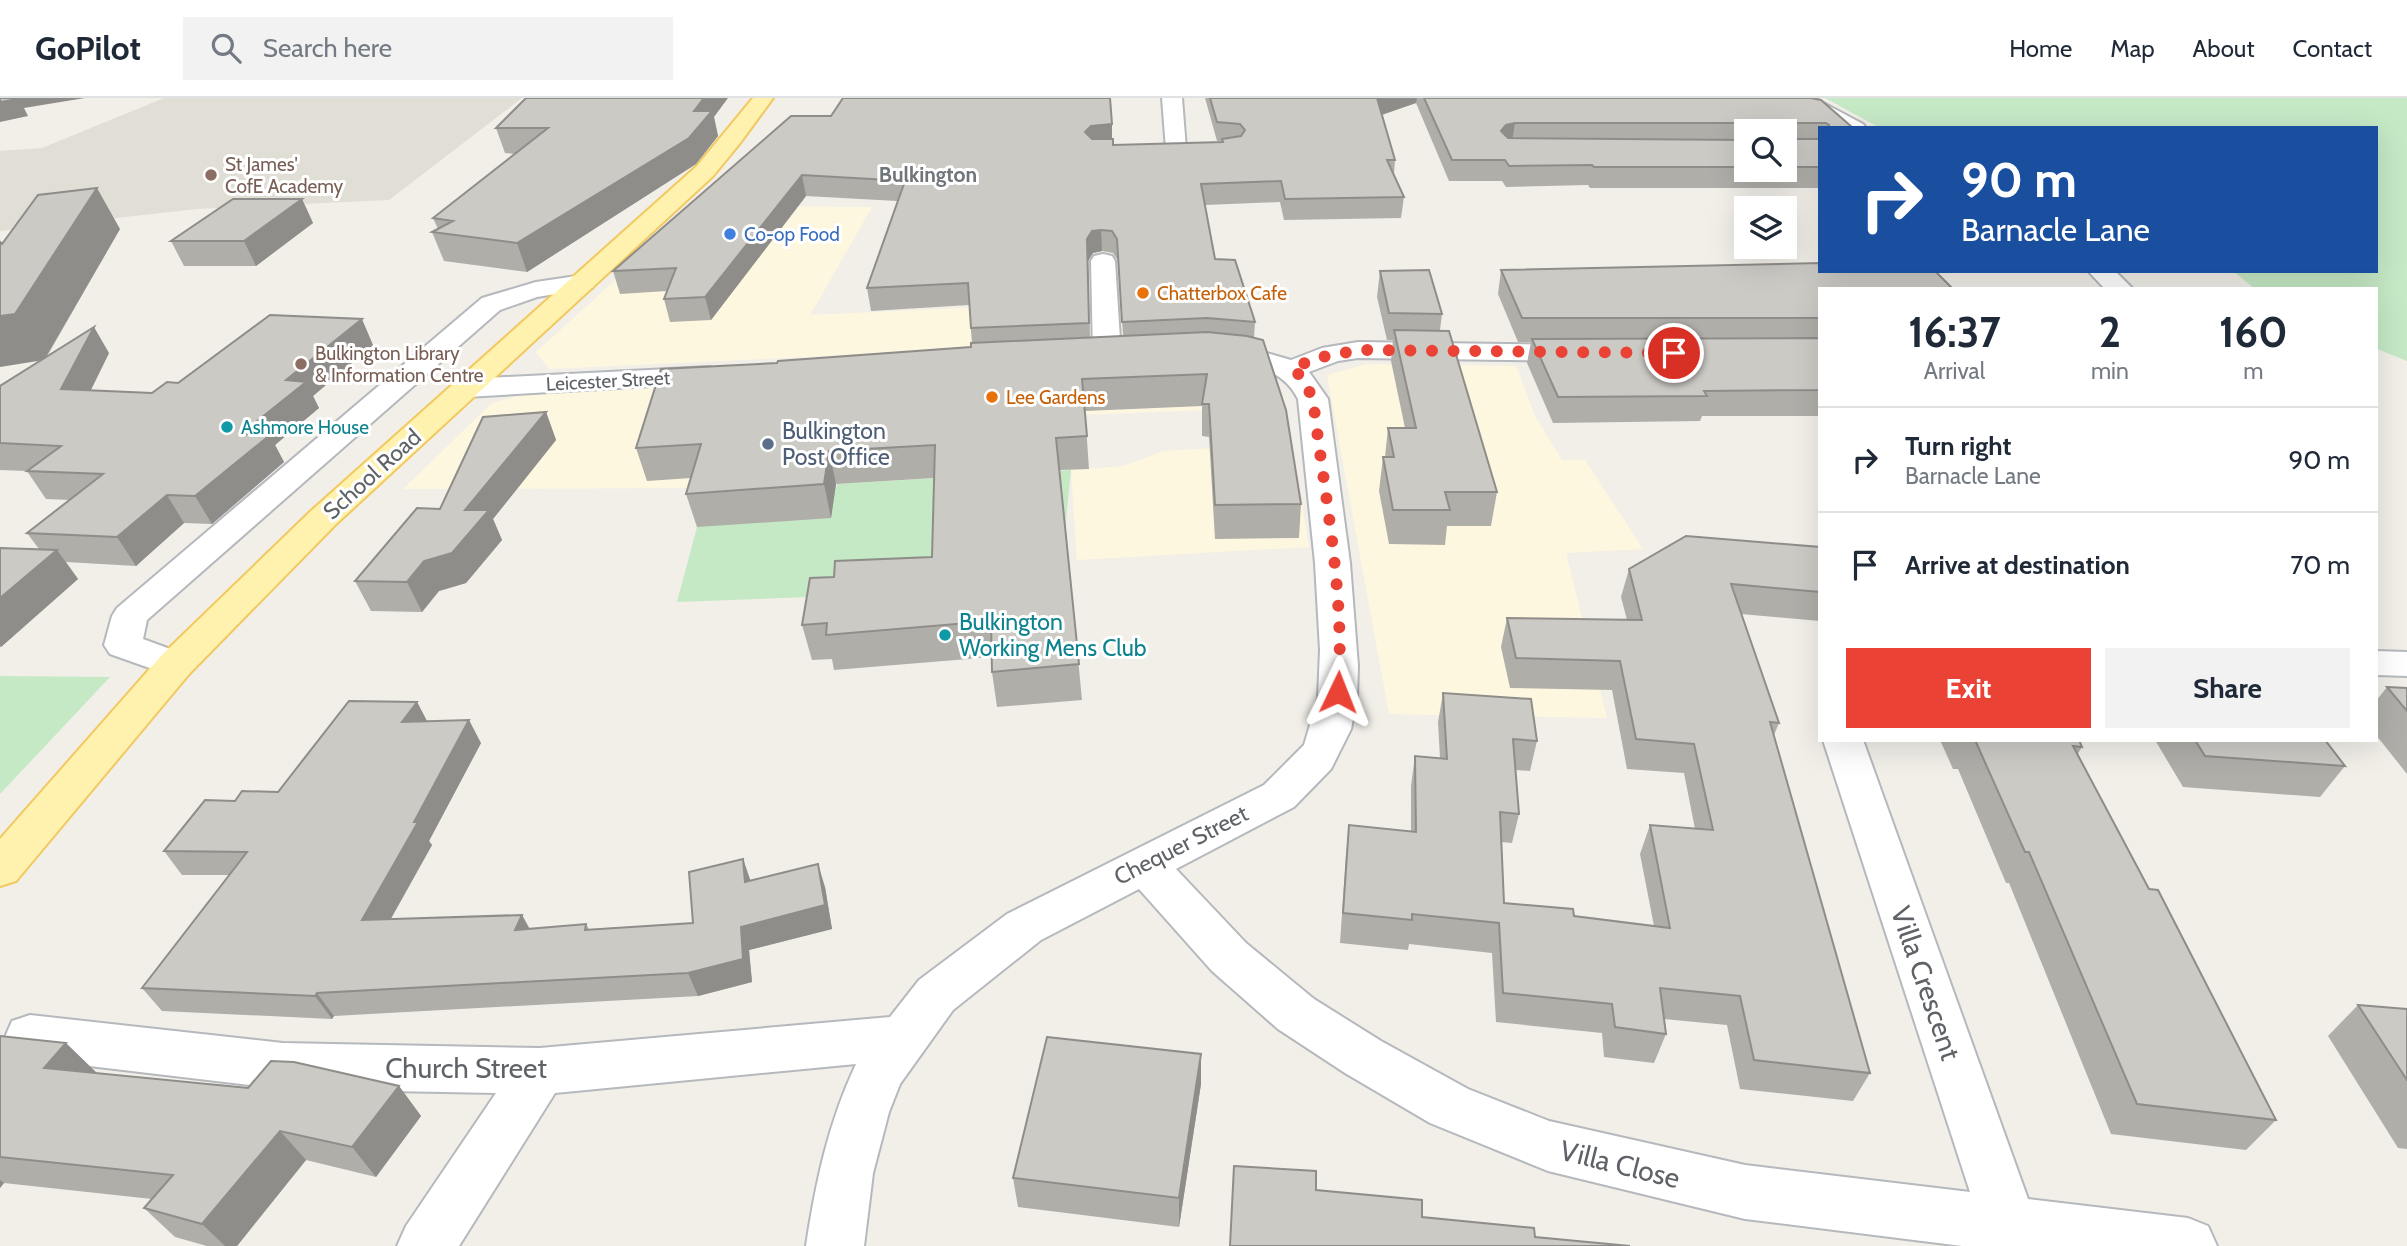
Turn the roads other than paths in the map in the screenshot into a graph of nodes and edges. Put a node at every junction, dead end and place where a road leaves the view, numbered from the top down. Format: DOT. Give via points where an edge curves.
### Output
graph roads {
  1 [pos="763,98"];
  2 [pos="1172,98"];
  3 [pos="1799,98"];
  4 [pos="1852,126"];
  5 [pos="1176,149"];
  6 [pos="1151,150"];
  7 [pos="1199,150"];
  8 [pos="1103,261"];
  9 [pos="2103,273"];
  10 [pos="583,284"];
  11 [pos="2118,287"];
  12 [pos="1195,353"];
  13 [pos="1602,353"];
  14 [pos="1106,355"];
  15 [pos="1292,369"];
  16 [pos="739,374"];
  17 [pos="467,388"];
  18 [pos="2378,663"];
  19 [pos="2407,664"];
  20 [pos="175,665"];
  21 [pos="1844,742"];
  22 [pos="1143,864"];
  23 [pos="0,869"];
  24 [pos="30,1037"];
  25 [pos="902,1038"];
  26 [pos="540,1071"];
  27 [pos="2009,1225"];
  28 [pos="426,1246"];
  29 [pos="835,1246"];
  30 [pos="2188,1246"];
  1 -- 10 [label="main road, School Road" via="705,171"];
  2 -- 5 [label="street"];
  3 -- 4 [label="street"];
  5 -- 6 [label="street"];
  5 -- 7 [label="street"];
  8 -- 14 [label="street"];
  9 -- 11 [label="street"];
  10 -- 17 [label="main road, School Road"];
  10 -- 20 [label="street" via="531,289 491,304 131,615 123,645"];
  12 -- 15 [label="street" via="1245,356"];
  13 -- 15 [label="street" via="1359,350 1324,356"];
  15 -- 22 [label="street, Chequer Street" via="1302,377 1313,399 1332,546 1339,671 1336,712 1310,768 1279,796"];
  16 -- 17 [label="street, Leicester Street"];
  17 -- 20 [label="main road, School Road" via="323,518"];
  18 -- 19 [label="street"];
  20 -- 23 [label="main road, School Road"];
  21 -- 27 [label="street, Villa Crescent"];
  22 -- 25 [label="street, Chequer Street" via="1024,927 936,995"];
  22 -- 27 [label="street, Villa Close" via="1229,957 1296,1014 1448,1106 1548,1146 1745,1192"];
  24 -- 26 [label="street, Church Street" via="283,1066"];
  25 -- 26 [label="street, Church Street"];
  25 -- 29 [label="street, Chequer Street" via="879,1071 862,1112 845,1173"];
  26 -- 28 [label="street"];
  27 -- 30 [label="street, Villa Close"];
}
